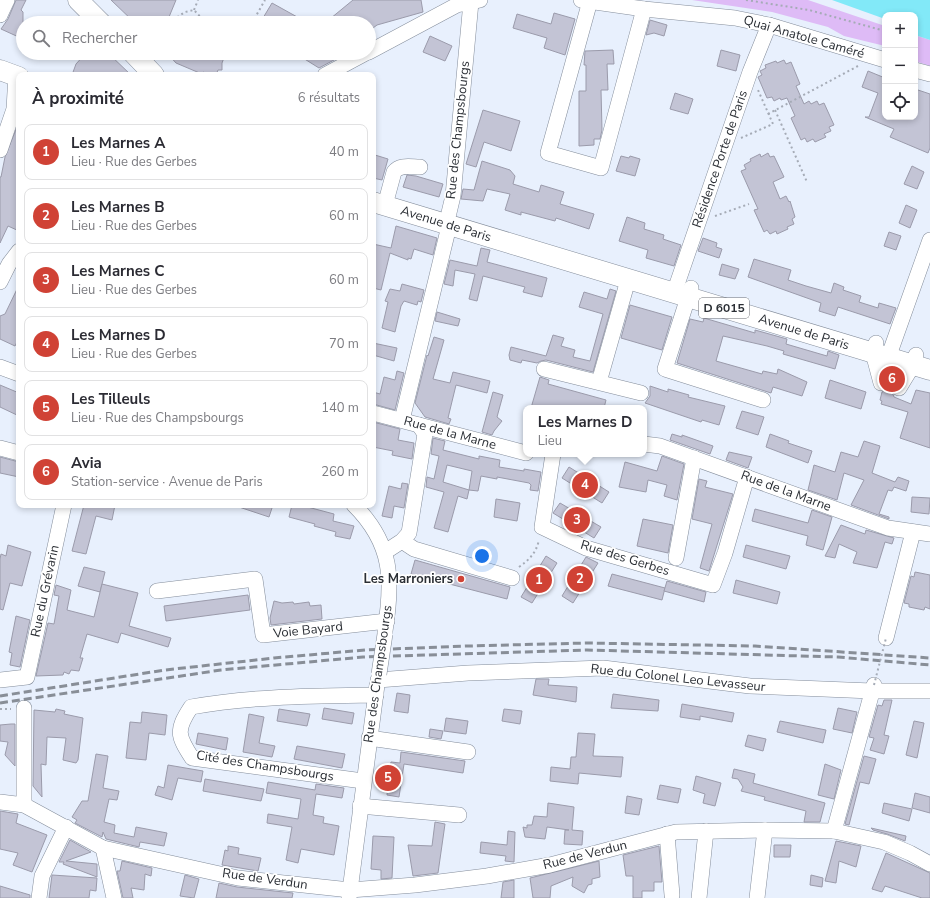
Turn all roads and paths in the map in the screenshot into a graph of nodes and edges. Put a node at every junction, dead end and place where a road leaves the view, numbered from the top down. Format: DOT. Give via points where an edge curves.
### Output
graph roads {
  1 [pos="7,0"];
  2 [pos="78,0"];
  3 [pos="198,0"];
  4 [pos="265,0"];
  5 [pos="746,0"];
  6 [pos="585,1"];
  7 [pos="466,2"];
  8 [pos="644,9"];
  9 [pos="194,10"];
  10 [pos="0,15"];
  11 [pos="94,16"];
  12 [pos="179,16"];
  13 [pos="200,16"];
  14 [pos="256,16"];
  15 [pos="769,25"];
  16 [pos="882,30"];
  17 [pos="376,48"];
  18 [pos="880,58"];
  19 [pos="134,60"];
  20 [pos="140,60"];
  21 [pos="353,60"];
  22 [pos="918,71"];
  23 [pos="142,72"];
  24 [pos="151,72"];
  25 [pos="331,72"];
  26 [pos="750,72"];
  27 [pos="12,74"];
  28 [pos="930,74"];
  29 [pos="775,110"];
  30 [pos="768,114"];
  31 [pos="724,146"];
  32 [pos="0,150"];
  33 [pos="420,167"];
  34 [pos="806,182"];
  35 [pos="379,204"];
  36 [pos="749,204"];
  37 [pos="698,222"];
  38 [pos="449,226"];
  39 [pos="930,240"];
  40 [pos="518,245"];
  41 [pos="16,255"];
  42 [pos="628,280"];
  43 [pos="0,282"];
  44 [pos="682,291"];
  45 [pos="882,350"];
  46 [pos="922,362"];
  47 [pos="0,367"];
  48 [pos="544,369"];
  49 [pos="16,373"];
  50 [pos="599,382"];
  51 [pos="881,383"];
  52 [pos="899,388"];
  53 [pos="641,393"];
  54 [pos="763,400"];
  55 [pos="376,414"];
  56 [pos="402,420"];
  57 [pos="419,424"];
  58 [pos="647,444"];
  59 [pos="0,448"];
  60 [pos="16,452"];
  61 [pos="523,452"];
  62 [pos="553,457"];
  63 [pos="694,458"];
  64 [pos="747,477"];
  65 [pos="63,508"];
  66 [pos="357,508"];
  67 [pos="542,527"];
  68 [pos="913,532"];
  69 [pos="930,534"];
  70 [pos="402,541"];
  71 [pos="385,552"];
  72 [pos="676,558"];
  73 [pos="512,578"];
  74 [pos="157,591"];
  75 [pos="386,628"];
  76 [pos="886,638"];
  77 [pos="0,680"];
  78 [pos="377,683"];
  79 [pos="873,688"];
  80 [pos="930,691"];
  81 [pos="24,708"];
  82 [pos="369,738"];
  83 [pos="468,752"];
  84 [pos="363,781"];
  85 [pos="0,802"];
  86 [pos="24,804"];
  87 [pos="360,806"];
  88 [pos="459,815"];
  89 [pos="66,827"];
  90 [pos="765,830"];
  91 [pos="706,831"];
  92 [pos="834,832"];
  93 [pos="667,834"];
  94 [pos="103,848"];
  95 [pos="930,864"];
  96 [pos="349,894"];
  97 [pos="672,895"];
  98 [pos="39,898"];
  99 [pos="114,898"];
  100 [pos="699,898"];
  101 [pos="757,898"];
  1 -- 10 [label="street"];
  2 -- 11 [label="main road"];
  3 -- 9 [label="path"];
  4 -- 14 [label="path"];
  5 -- 16 [label="path" via="809,10"];
  6 -- 8 [label="street, Quai Anatole Caméré"];
  6 -- 8 [label="street" via="548,153 601,168"];
  7 -- 17 [label="street"];
  7 -- 38 [label="street, Rue des Champsbourgs"];
  8 -- 15 [label="street, Quai Anatole Caméré" via="734,18"];
  9 -- 12 [label="path"];
  9 -- 13 [label="path"];
  15 -- 18 [label="street, Quai Anatole Caméré"];
  15 -- 26 [label="street, Résidence Porte de Paris"];
  18 -- 29 [label="path"];
  19 -- 23 [label="main road"];
  20 -- 24 [label="main road"];
  21 -- 25 [label="street"];
  22 -- 28 [label="street"];
  26 -- 30 [label="path"];
  26 -- 31 [label="street, Résidence Porte de Paris"];
  27 -- 32 [label="street" via="14,109"];
  29 -- 30 [label="path"];
  29 -- 34 [label="path"];
  30 -- 31 [label="path" via="773,124"];
  31 -- 37 [label="street, Résidence Porte de Paris"];
  33 -- 35 [label="street" via="397,168"];
  35 -- 38 [label="main road, Avenue de Paris / D 6015"];
  36 -- 37 [label="path"];
  37 -- 44 [label="street, Résidence Porte de Paris"];
  38 -- 40 [label="main road, Avenue de Paris / D 6015"];
  38 -- 56 [label="street, Rue des Champsbourgs"];
  39 -- 45 [label="street"];
  40 -- 42 [label="main road, Avenue de Paris / D 6015"];
  40 -- 44 [label="main road, Avenue de Paris / D 6015" via="592,259"];
  41 -- 43 [label="street"];
  42 -- 44 [label="main road, Avenue de Paris / D 6015"];
  42 -- 50 [label="street"];
  44 -- 45 [label="main road, Avenue de Paris / D 6015"];
  44 -- 54 [label="street, Résidence Porte de Paris" via="665,369"];
  45 -- 46 [label="main road, Avenue de Paris / D 6015"];
  45 -- 51 [label="street"];
  46 -- 52 [label="street"];
  47 -- 49 [label="street"];
  48 -- 50 [label="street"];
  50 -- 53 [label="street"];
  55 -- 56 [label="street, Rue de la Marne"];
  56 -- 57 [label="street, Rue de la Marne"];
  57 -- 61 [label="street, Rue de la Marne"];
  57 -- 70 [label="street" via="425,434 409,534"];
  58 -- 63 [label="street, Rue de la Marne" via="660,446"];
  59 -- 60 [label="street"];
  62 -- 67 [label="street"];
  63 -- 64 [label="street, Rue de la Marne"];
  63 -- 72 [label="street"];
  64 -- 67 [label="street, Rue des Gerbes" via="713,585 586,548"];
  64 -- 68 [label="street, Rue de la Marne" via="888,528"];
  65 -- 77 [label="street, Rue du Grévarin" via="27,677"];
  66 -- 71 [label="street, Rue des Champsbourgs" via="368,520"];
  67 -- 73 [label="path" via="537,550 529,560 515,570"];
  68 -- 69 [label="street, Rue de la Marne"];
  68 -- 76 [label="street"];
  70 -- 71 [label="street"];
  70 -- 73 [label="street" via="414,549"];
  71 -- 75 [label="street, Rue des Champsbourgs" via="390,577"];
  74 -- 75 [label="street, Voie Bayard" via="255,580 263,635"];
  75 -- 78 [label="street, Rue des Champsbourgs, bridge"];
  76 -- 79 [label="path, bridge"];
  78 -- 79 [label="street, Rue du Colonel Leo Levasseur" via="468,672 603,668 750,686"];
  78 -- 82 [label="street, Rue des Champsbourgs"];
  78 -- 84 [label="street, Cité des Champsbourgs" via="191,707 180,724 181,741 192,758"];
  79 -- 80 [label="street, Rue du Colonel Leo Levasseur"];
  79 -- 92 [label="street"];
  81 -- 86 [label="street"];
  82 -- 83 [label="street"];
  82 -- 84 [label="street, Rue des Champsbourgs"];
  84 -- 87 [label="street, Rue des Champsbourgs"];
  85 -- 86 [label="street, Rue de Verdun"];
  86 -- 89 [label="street, Rue de Verdun"];
  87 -- 88 [label="street"];
  87 -- 96 [label="street, Rue des Champsbourgs"];
  89 -- 94 [label="street, Rue de Verdun"];
  89 -- 98 [label="street" via="42,876"];
  90 -- 91 [label="street, Rue de Verdun"];
  90 -- 92 [label="street, Rue de Verdun"];
  90 -- 101 [label="street"];
  91 -- 93 [label="street, Rue de Verdun"];
  91 -- 100 [label="street"];
  92 -- 95 [label="street, Rue de Verdun" via="884,842"];
  93 -- 96 [label="street, Rue de Verdun" via="542,866"];
  93 -- 97 [label="street"];
  94 -- 96 [label="street, Rue de Verdun" via="238,878"];
  94 -- 99 [label="street"];
}
